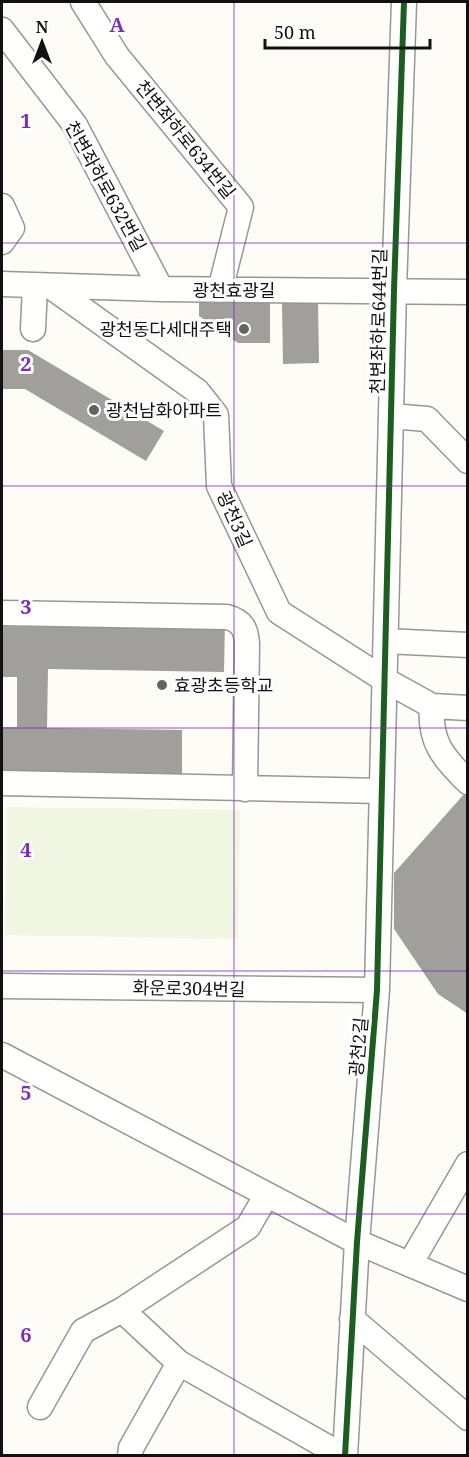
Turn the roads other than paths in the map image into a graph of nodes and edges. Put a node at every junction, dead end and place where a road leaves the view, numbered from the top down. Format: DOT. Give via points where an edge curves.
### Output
graph roads {
  1 [pos="83,2"];
  2 [pos="404,2"];
  3 [pos="2,30"];
  4 [pos="2,206"];
  5 [pos="2,243"];
  6 [pos="2,284"];
  7 [pos="43,286"];
  8 [pos="161,289"];
  9 [pos="220,290"];
  10 [pos="394,290"];
  11 [pos="468,292"];
  12 [pos="33,329"];
  13 [pos="391,416"];
  14 [pos="468,461"];
  15 [pos="2,613"];
  16 [pos="386,641"];
  17 [pos="468,645"];
  18 [pos="385,680"];
  19 [pos="432,706"];
  20 [pos="468,708"];
  21 [pos="468,782"];
  22 [pos="2,783"];
  23 [pos="245,789"];
  24 [pos="382,791"];
  25 [pos="2,986"];
  26 [pos="377,990"];
  27 [pos="2,1055"];
  28 [pos="468,1164"];
  29 [pos="266,1196"];
  30 [pos="357,1242"];
  31 [pos="410,1264"];
  32 [pos="468,1289"];
  33 [pos="122,1310"];
  34 [pos="352,1319"];
  35 [pos="179,1363"];
  36 [pos="40,1407"];
  37 [pos="468,1418"];
  38 [pos="130,1455"];
  39 [pos="344,1455"];
  1 -- 9 [label="street, 천변좌하로634번길" via="117,56 242,207"];
  2 -- 10 [label="street, 천변좌하로644번길"];
  3 -- 8 [label="street, 천변좌하로632번길" via="75,125"];
  4 -- 5 [label="street" via="12,228"];
  6 -- 7 [label="street, 광천효광길"];
  7 -- 8 [label="street, 광천효광길"];
  7 -- 12 [label="street"];
  7 -- 18 [label="street, 광천3길" via="197,391 216,415 219,486 279,612"];
  8 -- 9 [label="street, 광천효광길"];
  9 -- 10 [label="street, 광천효광길"];
  10 -- 11 [label="street, 광천효광길"];
  10 -- 13 [label="street, 천변좌하로644번길"];
  13 -- 14 [label="street" via="427,419"];
  13 -- 16 [label="street, 천변좌하로644번길"];
  15 -- 23 [label="street" via="227,617 241,623 248,643"];
  16 -- 17 [label="street"];
  16 -- 18 [label="street, 광천2길"];
  18 -- 19 [label="street, 광천3길"];
  18 -- 24 [label="street, 광천2길"];
  19 -- 20 [label="street, 광천3길"];
  19 -- 21 [label="street" via="430,728 447,762"];
  22 -- 23 [label="street"];
  23 -- 24 [label="street"];
  24 -- 26 [label="street, 광천2길"];
  25 -- 26 [label="street, 화운로304번길"];
  26 -- 30 [label="street, 광천2길"];
  27 -- 29 [label="street"];
  28 -- 31 [label="street"];
  29 -- 30 [label="street"];
  29 -- 33 [label="street" via="248,1227"];
  30 -- 31 [label="street"];
  30 -- 34 [label="street, 광천2길"];
  31 -- 32 [label="street"];
  33 -- 35 [label="street, 광천2길"];
  33 -- 36 [label="street" via="83,1331"];
  34 -- 37 [label="street"];
  34 -- 39 [label="street, 광천2길"];
  35 -- 38 [label="street"];
  35 -- 39 [label="street, 광천2길"];
}
